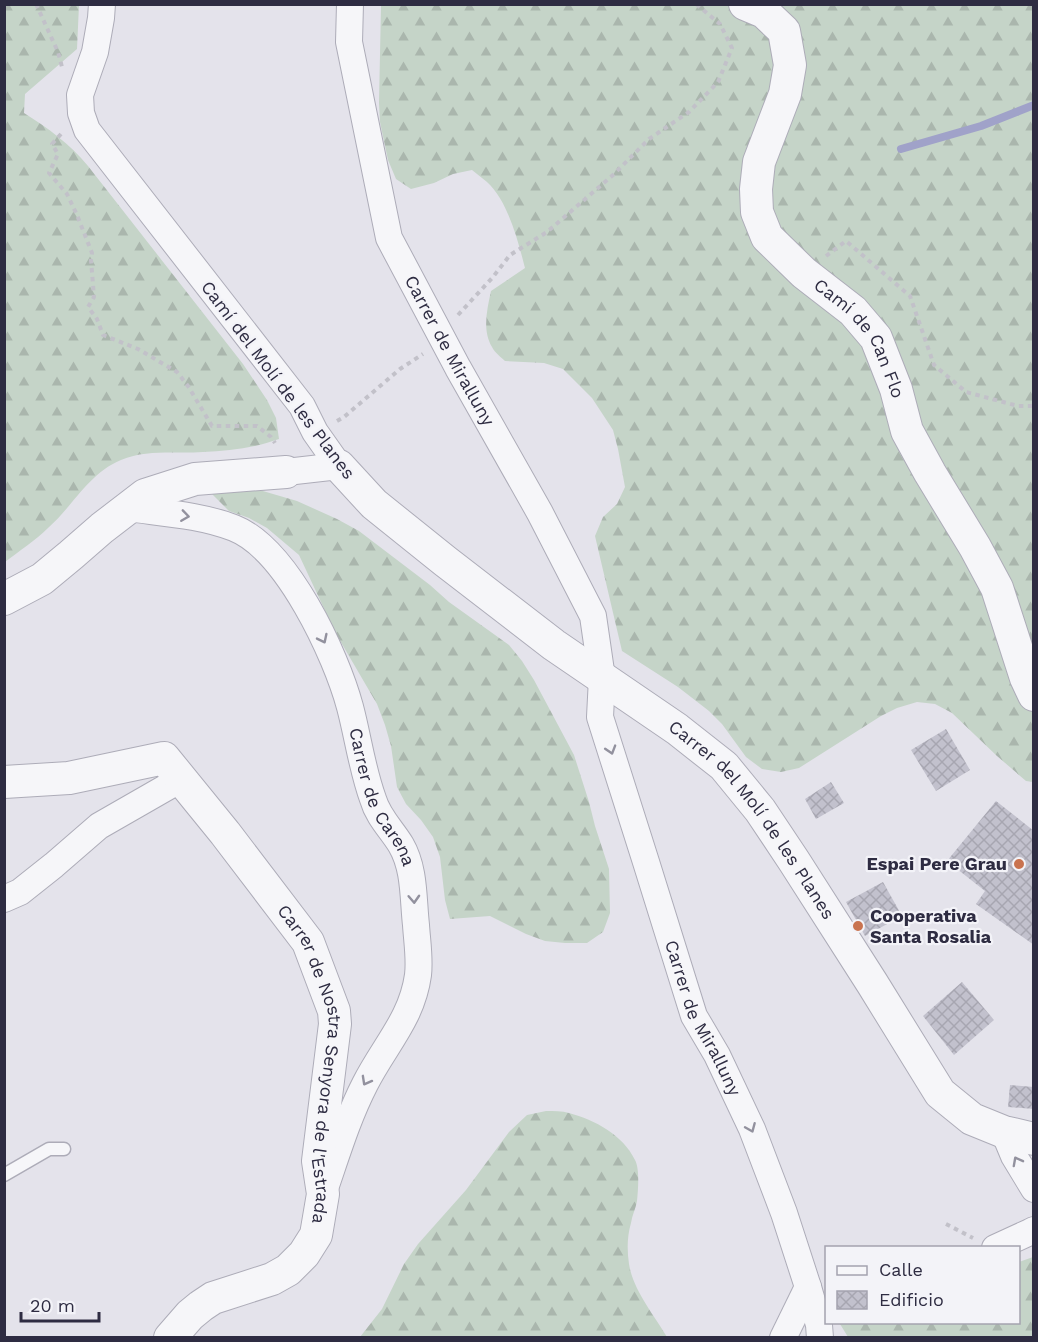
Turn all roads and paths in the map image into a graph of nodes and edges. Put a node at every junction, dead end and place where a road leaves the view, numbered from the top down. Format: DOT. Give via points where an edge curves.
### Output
graph roads {
  1 [pos="36,4"];
  2 [pos="102,4"];
  3 [pos="350,4"];
  4 [pos="696,4"];
  5 [pos="745,4"];
  6 [pos="63,70"];
  7 [pos="81,113"];
  8 [pos="804,273"];
  9 [pos="441,336"];
  10 [pos="1034,406"];
  11 [pos="315,432"];
  12 [pos="339,466"];
  13 [pos="286,472"];
  14 [pos="127,508"];
  15 [pos="4,599"];
  16 [pos="602,685"];
  17 [pos="1034,695"];
  18 [pos="181,779"];
  19 [pos="4,782"];
  20 [pos="4,899"];
  21 [pos="1019,1135"];
  22 [pos="64,1149"];
  23 [pos="4,1175"];
  24 [pos="1034,1189"];
  25 [pos="323,1194"];
  26 [pos="946,1224"];
  27 [pos="1034,1230"];
  28 [pos="986,1245"];
  29 [pos="817,1286"];
  30 [pos="170,1338"];
  31 [pos="783,1338"];
  32 [pos="820,1338"];
  1 -- 6 [label="path"];
  2 -- 7 [label="street" via="95,51 80,95"];
  3 -- 9 [label="street, Carrer de Miralluny" via="349,42 389,238"];
  4 -- 9 [label="path" via="720,24 732,48 718,82 689,112 649,139 614,175 547,232 510,255"];
  5 -- 8 [label="street, Camí de Can Flo" via="764,12 784,32 790,65 784,94 759,162 757,212 767,237"];
  7 -- 11 [label="street, Camí del Molí de les Planes" via="87,130 302,406"];
  7 -- 13 [label="path" via="52,144 58,154 49,172 67,194 92,253 94,297 88,307 103,335 138,349 177,372 212,426 257,426 279,448"];
  8 -- 10 [label="path" via="846,241 910,296 934,365 966,392 1018,406"];
  8 -- 17 [label="street, Camí de Can Flo" via="853,311 876,338 907,431 997,588"];
  9 -- 11 [label="path" via="344,417"];
  9 -- 16 [label="street, Carrer de Miralluny" via="593,616"];
  11 -- 12 [label="street, Camí del Molí de les Planes"];
  12 -- 13 [label="street"];
  12 -- 16 [label="street, Camí del Molí de les Planes" via="374,504"];
  13 -- 14 [label="street" via="195,479 145,495"];
  14 -- 15 [label="street" via="42,579"];
  14 -- 25 [label="street, Carrer de Carena, one-way" via="201,518 235,529 252,538 281,569 313,617 338,672 350,705 373,802 408,860 418,951 415,993 407,1015 354,1104"];
  16 -- 21 [label="street, Carrer del Molí de les Planes" via="677,729 724,766 794,861 940,1093 972,1119"];
  16 -- 29 [label="street, Carrer de Miralluny, one-way" via="600,717 694,1016 752,1129"];
  18 -- 19 [label="street, Carrer de Nostra Senyora de l'Estrada" via="164,758 69,778"];
  18 -- 20 [label="street" via="99,825 20,892"];
  18 -- 25 [label="street, Carrer de Nostra Senyora de l'Estrada" via="308,942 332,1005 335,1024 318,1161"];
  24 -- 21 [label="street, one-way" via="1014,1156"];
  22 -- 23 [label="lane" via="49,1149"];
  25 -- 30 [label="street, Carrer de Nostra Senyora de l'Estrada" via="316,1235 288,1270 213,1298 190,1315"];
  26 -- 28 [label="path"];
  27 -- 28 [label="street"];
  29 -- 31 [label="street"];
  29 -- 32 [label="street, Carrer de Miralluny"];
}
